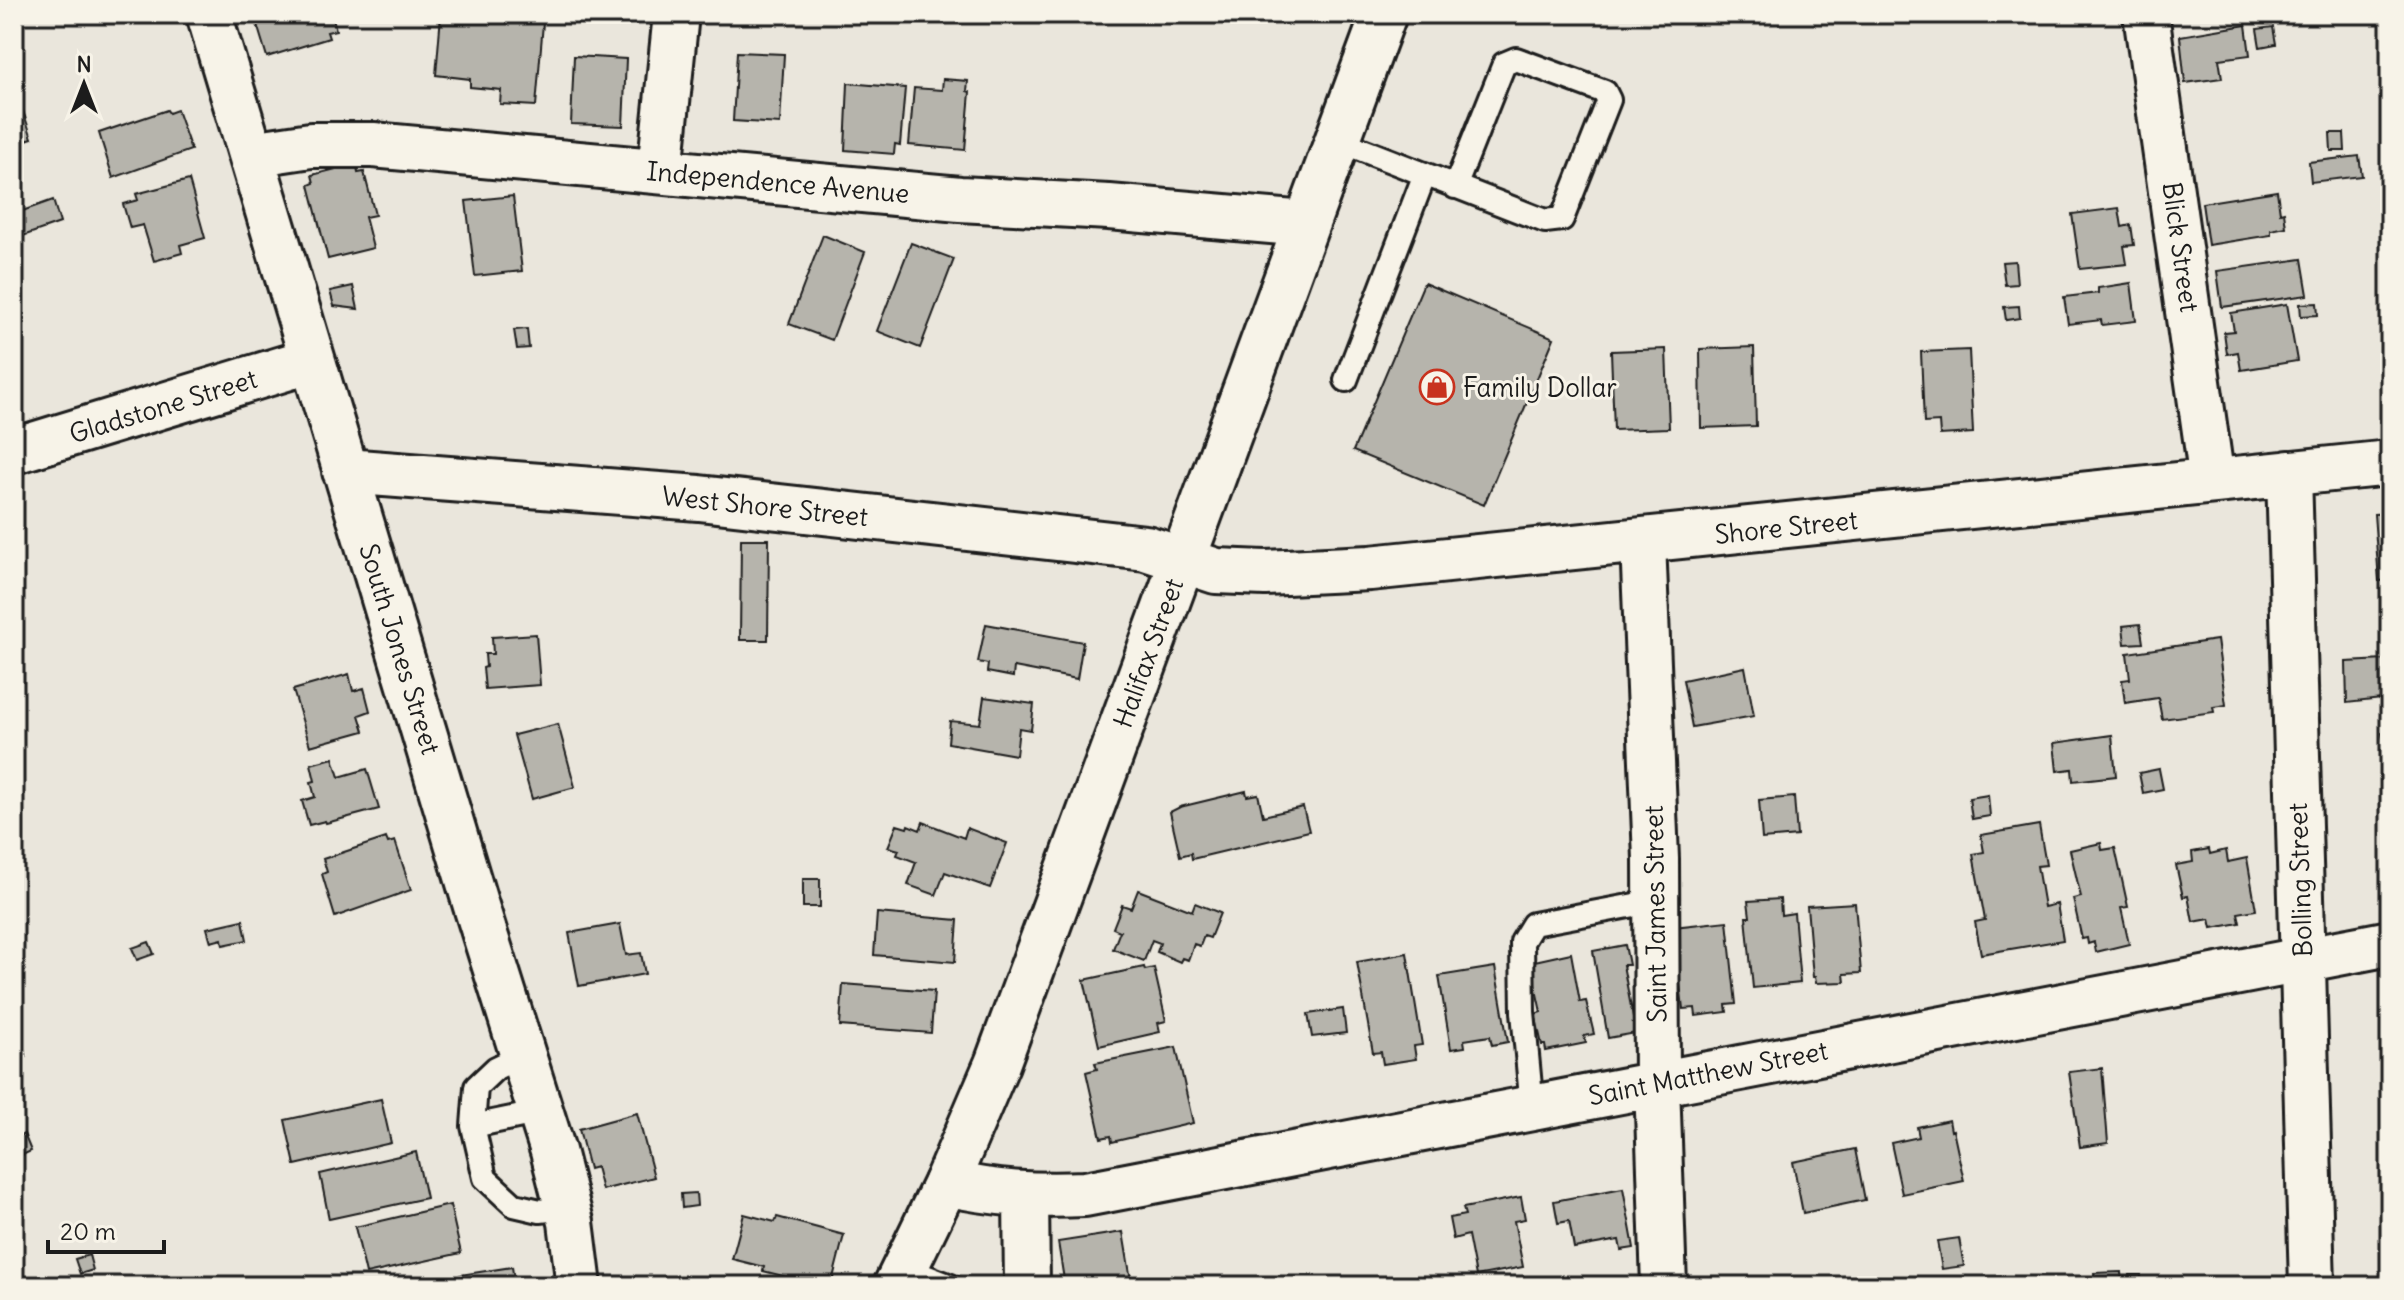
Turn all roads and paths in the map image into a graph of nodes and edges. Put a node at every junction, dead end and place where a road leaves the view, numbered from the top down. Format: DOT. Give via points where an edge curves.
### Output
graph roads {
  1 [pos="209,14"];
  2 [pos="676,14"];
  3 [pos="1384,14"];
  4 [pos="2146,14"];
  5 [pos="1337,140"];
  6 [pos="251,154"];
  7 [pos="660,171"];
  8 [pos="1425,174"];
  9 [pos="1455,187"];
  10 [pos="1306,224"];
  11 [pos="312,360"];
  12 [pos="1346,380"];
  13 [pos="14,451"];
  14 [pos="2390,463"];
  15 [pos="345,471"];
  16 [pos="2289,473"];
  17 [pos="2212,481"];
  18 [pos="1643,542"];
  19 [pos="1182,560"];
  20 [pos="1656,901"];
  21 [pos="2390,943"];
  22 [pos="2303,960"];
  23 [pos="523,1055"];
  24 [pos="1657,1083"];
  25 [pos="1532,1108"];
  26 [pos="541,1112"];
  27 [pos="473,1126"];
  28 [pos="946,1183"];
  29 [pos="1026,1196"];
  30 [pos="567,1208"];
  31 [pos="900,1277"];
  32 [pos="579,1286"];
  33 [pos="951,1286"];
  34 [pos="1027,1286"];
  35 [pos="1664,1286"];
  36 [pos="2312,1286"];
  1 -- 6 [label="street, South Jones Street"];
  2 -- 7 [label="street"];
  3 -- 5 [label="street, Halifax Street"];
  4 -- 17 [label="street, Blick Street"];
  5 -- 8 [label="lane"];
  5 -- 10 [label="street, Halifax Street"];
  6 -- 7 [label="street, Independence Avenue" via="311,145 373,145"];
  6 -- 11 [label="street, South Jones Street"];
  7 -- 10 [label="street, Independence Avenue"];
  8 -- 9 [label="lane"];
  8 -- 12 [label="lane"];
  9 -- 9 [label="lane" via="1545,221 1562,219 1609,100 1605,92 1516,59 1504,64"];
  10 -- 19 [label="street, Halifax Street"];
  11 -- 13 [label="street, Gladstone Street"];
  11 -- 15 [label="street, South Jones Street"];
  14 -- 16 [label="street, Shore Street"];
  15 -- 19 [label="street, West Shore Street" via="699,498 1146,548"];
  15 -- 23 [label="street, South Jones Street"];
  16 -- 17 [label="street, Shore Street"];
  16 -- 22 [label="street, Bolling Street"];
  17 -- 18 [label="street, Shore Street"];
  18 -- 19 [label="street, Shore Street" via="1265,573 1216,571"];
  18 -- 20 [label="street, Saint James Street"];
  19 -- 28 [label="street, Halifax Street" via="997,1064"];
  20 -- 24 [label="street, Saint James Street"];
  20 -- 25 [label="lane" via="1533,924 1522,942"];
  21 -- 22 [label="street, Saint Matthew Street"];
  22 -- 24 [label="street, Saint Matthew Street"];
  22 -- 36 [label="street, Bolling Street"];
  23 -- 26 [label="street, South Jones Street"];
  23 -- 27 [label="lane" via="496,1068 476,1087"];
  24 -- 25 [label="street, Saint Matthew Street"];
  24 -- 35 [label="street, Saint James Street"];
  25 -- 29 [label="street, Saint Matthew Street" via="1085,1194"];
  26 -- 27 [label="lane"];
  26 -- 30 [label="street, South Jones Street"];
  27 -- 30 [label="lane" via="485,1178 514,1205 540,1211"];
  28 -- 29 [label="street, Saint Matthew Street"];
  28 -- 31 [label="street, Halifax Street"];
  29 -- 34 [label="street"];
  30 -- 32 [label="street, South Jones Street"];
  31 -- 33 [label="lane"];
}
